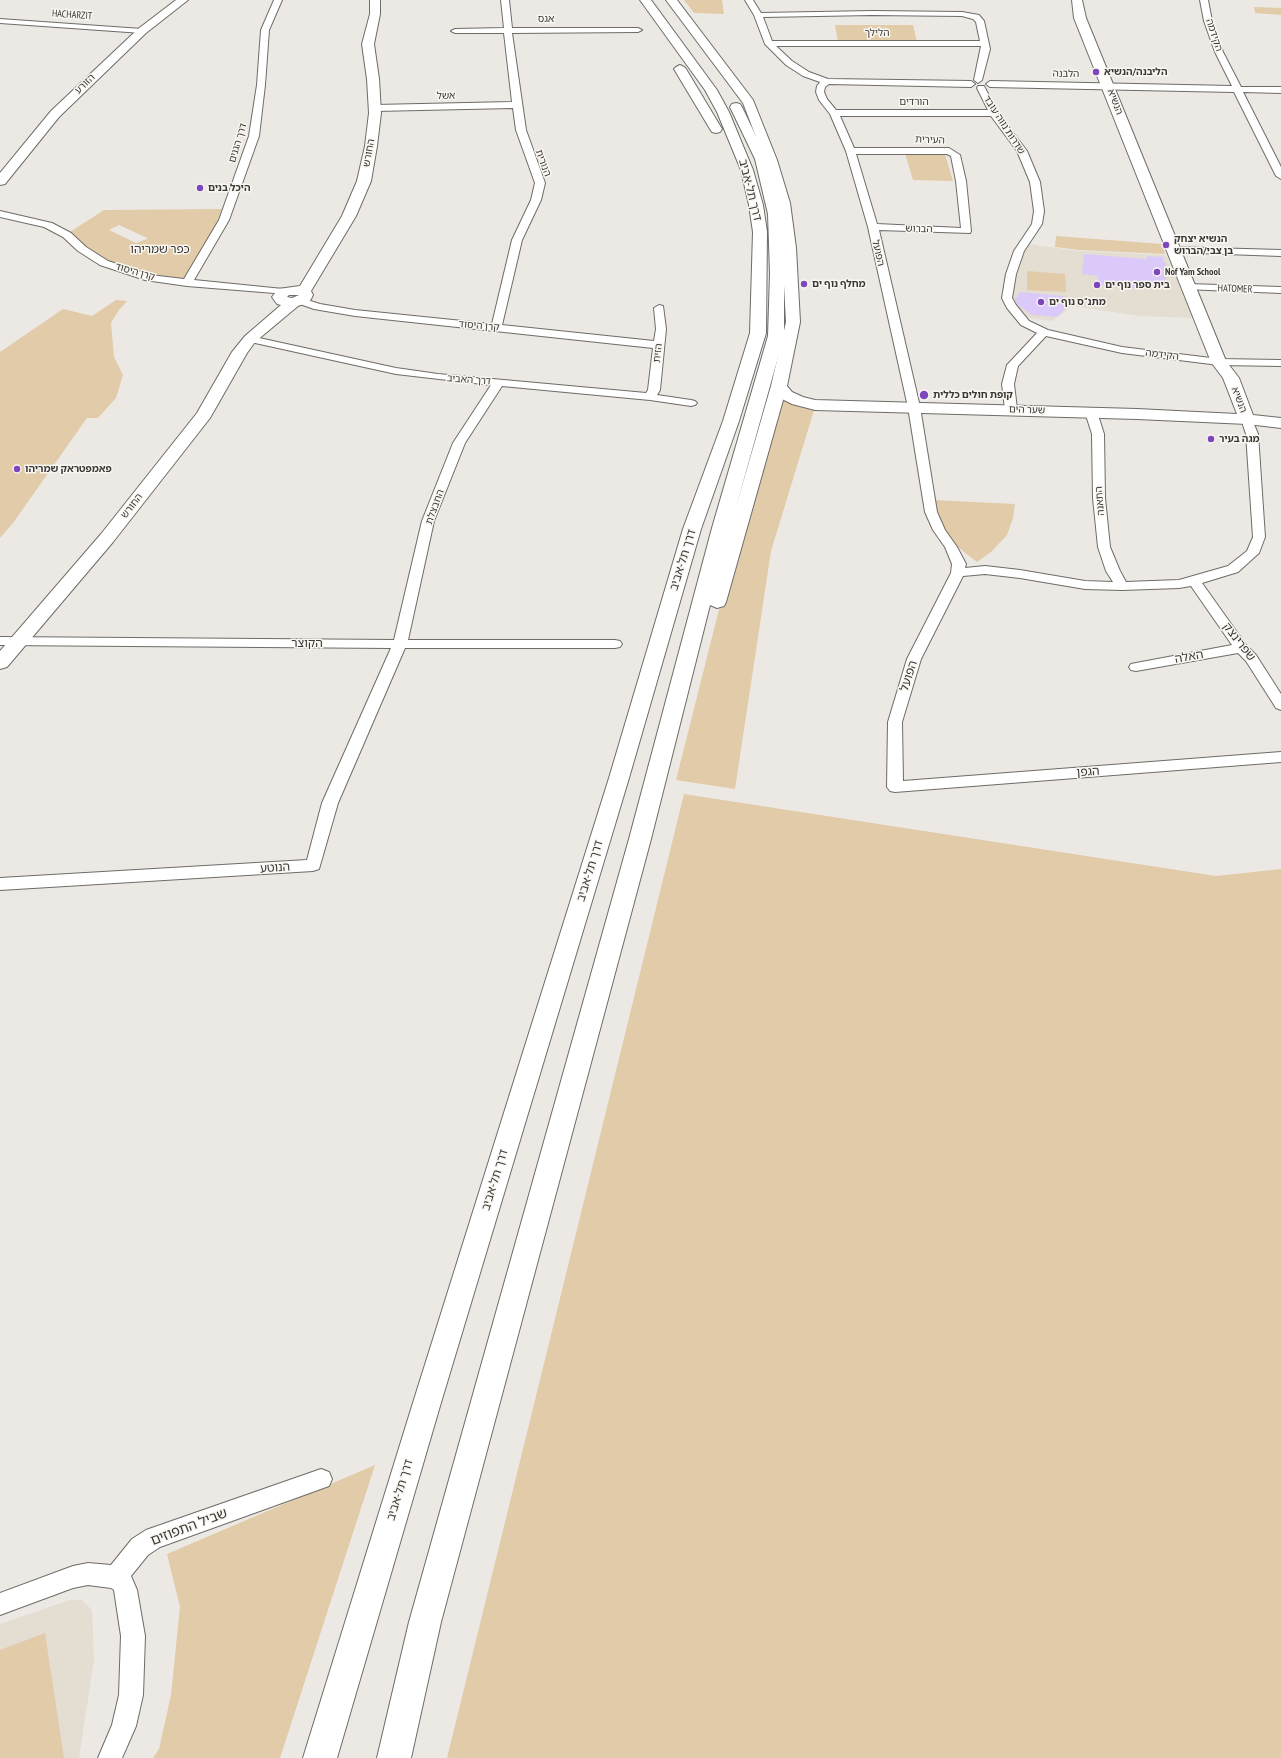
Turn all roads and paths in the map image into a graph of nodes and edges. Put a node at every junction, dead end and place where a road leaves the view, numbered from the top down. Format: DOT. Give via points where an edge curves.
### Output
graph roads {
  1 [pos="183,0"];
  2 [pos="278,0"];
  3 [pos="375,0"];
  4 [pos="505,0"];
  5 [pos="658,0"];
  6 [pos="672,0"];
  7 [pos="749,0"];
  8 [pos="1077,0"];
  9 [pos="1204,0"];
  10 [pos="640,3"];
  11 [pos="758,15"];
  12 [pos="0,21"];
  13 [pos="508,30"];
  14 [pos="638,30"];
  15 [pos="142,31"];
  16 [pos="454,31"];
  17 [pos="769,43"];
  18 [pos="985,44"];
  19 [pos="827,82"];
  20 [pos="980,84"];
  21 [pos="1109,86"];
  22 [pos="1237,89"];
  23 [pos="1281,90"];
  24 [pos="518,106"];
  25 [pos="375,108"];
  26 [pos="834,113"];
  27 [pos="994,113"];
  28 [pos="851,151"];
  29 [pos="728,154"];
  30 [pos="1281,176"];
  31 [pos="0,181"];
  32 [pos="0,214"];
  33 [pos="747,225"];
  34 [pos="873,227"];
  35 [pos="966,231"];
  36 [pos="1173,250"];
  37 [pos="1281,253"];
  38 [pos="758,279"];
  39 [pos="187,283"];
  40 [pos="1188,287"];
  41 [pos="1281,290"];
  42 [pos="292,297"];
  43 [pos="659,308"];
  44 [pos="496,328"];
  45 [pos="1044,332"];
  46 [pos="250,339"];
  47 [pos="659,345"];
  48 [pos="1219,362"];
  49 [pos="1281,363"];
  50 [pos="499,382"];
  51 [pos="779,386"];
  52 [pos="650,397"];
  53 [pos="691,403"];
  54 [pos="914,407"];
  55 [pos="1012,409"];
  56 [pos="1091,412"];
  57 [pos="1247,419"];
  58 [pos="1281,423"];
  59 [pos="951,547"];
  60 [pos="985,570"];
  61 [pos="958,574"];
  62 [pos="1194,581"];
  63 [pos="1122,586"];
  64 [pos="0,641"];
  65 [pos="18,641"];
  66 [pos="400,644"];
  67 [pos="615,644"];
  68 [pos="1241,648"];
  69 [pos="0,663"];
  70 [pos="1136,667"];
  71 [pos="1281,705"];
  72 [pos="1281,757"];
  73 [pos="895,787"];
  74 [pos="640,839"];
  75 [pos="0,884"];
  76 [pos="321,1479"];
  77 [pos="116,1577"];
  78 [pos="0,1604"];
  79 [pos="110,1758"];
  80 [pos="320,1758"];
  81 [pos="394,1758"];
  1 -- 15 [label="main road, הזורע"];
  2 -- 39 [label="street, דרך הגנים" via="265,30 254,136 224,220"];
  3 -- 25 [label="main road, החורש" via="375,14 368,44"];
  4 -- 13 [label="street, הנורית"];
  5 -- 74 [label="main road, דרך תל-אביב" via="730,95 761,159 775,214 776,336 721,528"];
  6 -- 51 [label="main road" via="748,103 771,160 783,202 789,248 793,322"];
  7 -- 11 [label="street"];
  8 -- 21 [label="main road, הנשיא" via="1080,18"];
  9 -- 22 [label="street, הקידמה" via="1219,52"];
  10 -- 29 [label="main road" via="723,140"];
  10 -- 38 [label="main road, דרך תל-אביב" via="712,90 734,138 747,170 756,205 760,232"];
  11 -- 17 [label="street"];
  11 -- 18 [label="street" via="962,14 976,17 980,21"];
  12 -- 15 [label="street, HACHARZIT"];
  13 -- 14 [label="street, אגס"];
  13 -- 16 [label="street, אגס"];
  13 -- 24 [label="street, הנורית"];
  15 -- 31 [label="main road, הזורע" via="55,114"];
  17 -- 18 [label="street, הלילך"];
  17 -- 19 [label="street" via="789,63 806,74"];
  18 -- 20 [label="street"];
  19 -- 20 [label="street, הלבנה"];
  19 -- 26 [label="street, הפועל" via="821,86 820,92"];
  20 -- 21 [label="street, הלבנה"];
  20 -- 27 [label="street, שדרות נווה עובד"];
  21 -- 22 [label="street, הלבנה"];
  21 -- 36 [label="main road, הנשיא"];
  22 -- 23 [label="street, הלבנה"];
  22 -- 30 [label="street, הקידמה"];
  24 -- 25 [label="street, אשל"];
  24 -- 44 [label="street, הנורית" via="523,140 540,182 532,210 517,240"];
  25 -- 42 [label="main road, החורש" via="364,181 348,216"];
  26 -- 27 [label="street, הורדים"];
  26 -- 28 [label="street, הפועל"];
  27 -- 45 [label="street, שדרות נווה עובד" via="1022,151 1035,182 1039,210 1037,224 1019,251 1011,274 1007,298 1025,323"];
  28 -- 34 [label="street, הפועל"];
  28 -- 35 [label="street, העירית" via="954,153 961,181"];
  32 -- 39 [label="street, קרן היסוד" via="48,225 67,235 82,249 104,263 150,278"];
  33 -- 38 [label="main road"];
  34 -- 35 [label="street, הברוש"];
  34 -- 54 [label="street, הפועל"];
  36 -- 37 [label="street"];
  36 -- 40 [label="main road, הנשיא"];
  38 -- 80 [label="main road, דרך תל-אביב" via="758,333 731,421 692,529 619,778"];
  39 -- 42 [label="street, קרן היסוד"];
  40 -- 41 [label="street, HATOMER"];
  40 -- 48 [label="main road, הנשיא"];
  42 -- 44 [label="street, קרן היסוד" via="318,307 355,314"];
  42 -- 46 [label="main road, החורש"];
  43 -- 47 [label="street, הזית"];
  44 -- 47 [label="street, קרן היסוד"];
  45 -- 48 [label="street, הקידמה" via="1122,350"];
  45 -- 55 [label="street" via="1013,365 1008,384"];
  46 -- 50 [label="street, דרך האביב" via="396,371"];
  46 -- 65 [label="main road, החורש" via="204,414 107,538"];
  47 -- 52 [label="street, הזית" via="654,390"];
  48 -- 49 [label="street, הקידמה"];
  48 -- 57 [label="main road, הנשיא" via="1231,378"];
  50 -- 52 [label="street, דרך האביב"];
  50 -- 66 [label="street, החבצלת" via="459,443 428,521"];
  51 -- 54 [label="main road, שער הים" via="786,395 798,401 815,404"];
  51 -- 74 [label="main road" via="676,747"];
  52 -- 53 [label="street, דרך האביב"];
  54 -- 55 [label="main road, שער הים"];
  54 -- 59 [label="street, הפועל" via="931,512"];
  55 -- 56 [label="main road, שער הים"];
  56 -- 57 [label="main road, שער הים"];
  56 -- 63 [label="street, התאנה" via="1098,434 1099,498 1104,547"];
  57 -- 58 [label="main road, שער הים"];
  57 -- 62 [label="street, הנשיא" via="1252,434 1259,537 1253,553 1233,569"];
  59 -- 60 [label="street, הפועל"];
  59 -- 61 [label="street, הפועל" via="959,564"];
  60 -- 61 [label="street"];
  60 -- 63 [label="street, הנשיא" via="1085,585"];
  61 -- 73 [label="street, הפועל" via="914,659 903,694 895,722"];
  62 -- 63 [label="street, הנשיא"];
  62 -- 68 [label="street, שפרינצק"];
  64 -- 65 [label="street, הקוצר"];
  65 -- 66 [label="street, הקוצר"];
  65 -- 69 [label="main road, החורש"];
  66 -- 67 [label="street, הקוצר"];
  66 -- 75 [label="street, הנוטע" via="330,803 313,865"];
  68 -- 70 [label="street, האלה"];
  68 -- 71 [label="street, שפרינצק" via="1251,658"];
  72 -- 73 [label="street, הגפן"];
  74 -- 81 [label="main road, דרך תל-אביב" via="425,1622"];
  76 -- 77 [label="street, שביל התפוזים" via="154,1538 140,1547"];
  77 -- 78 [label="street" via="88,1574 74,1577"];
  77 -- 79 [label="street" via="126,1590 134,1636 131,1695 124,1726"];
}
